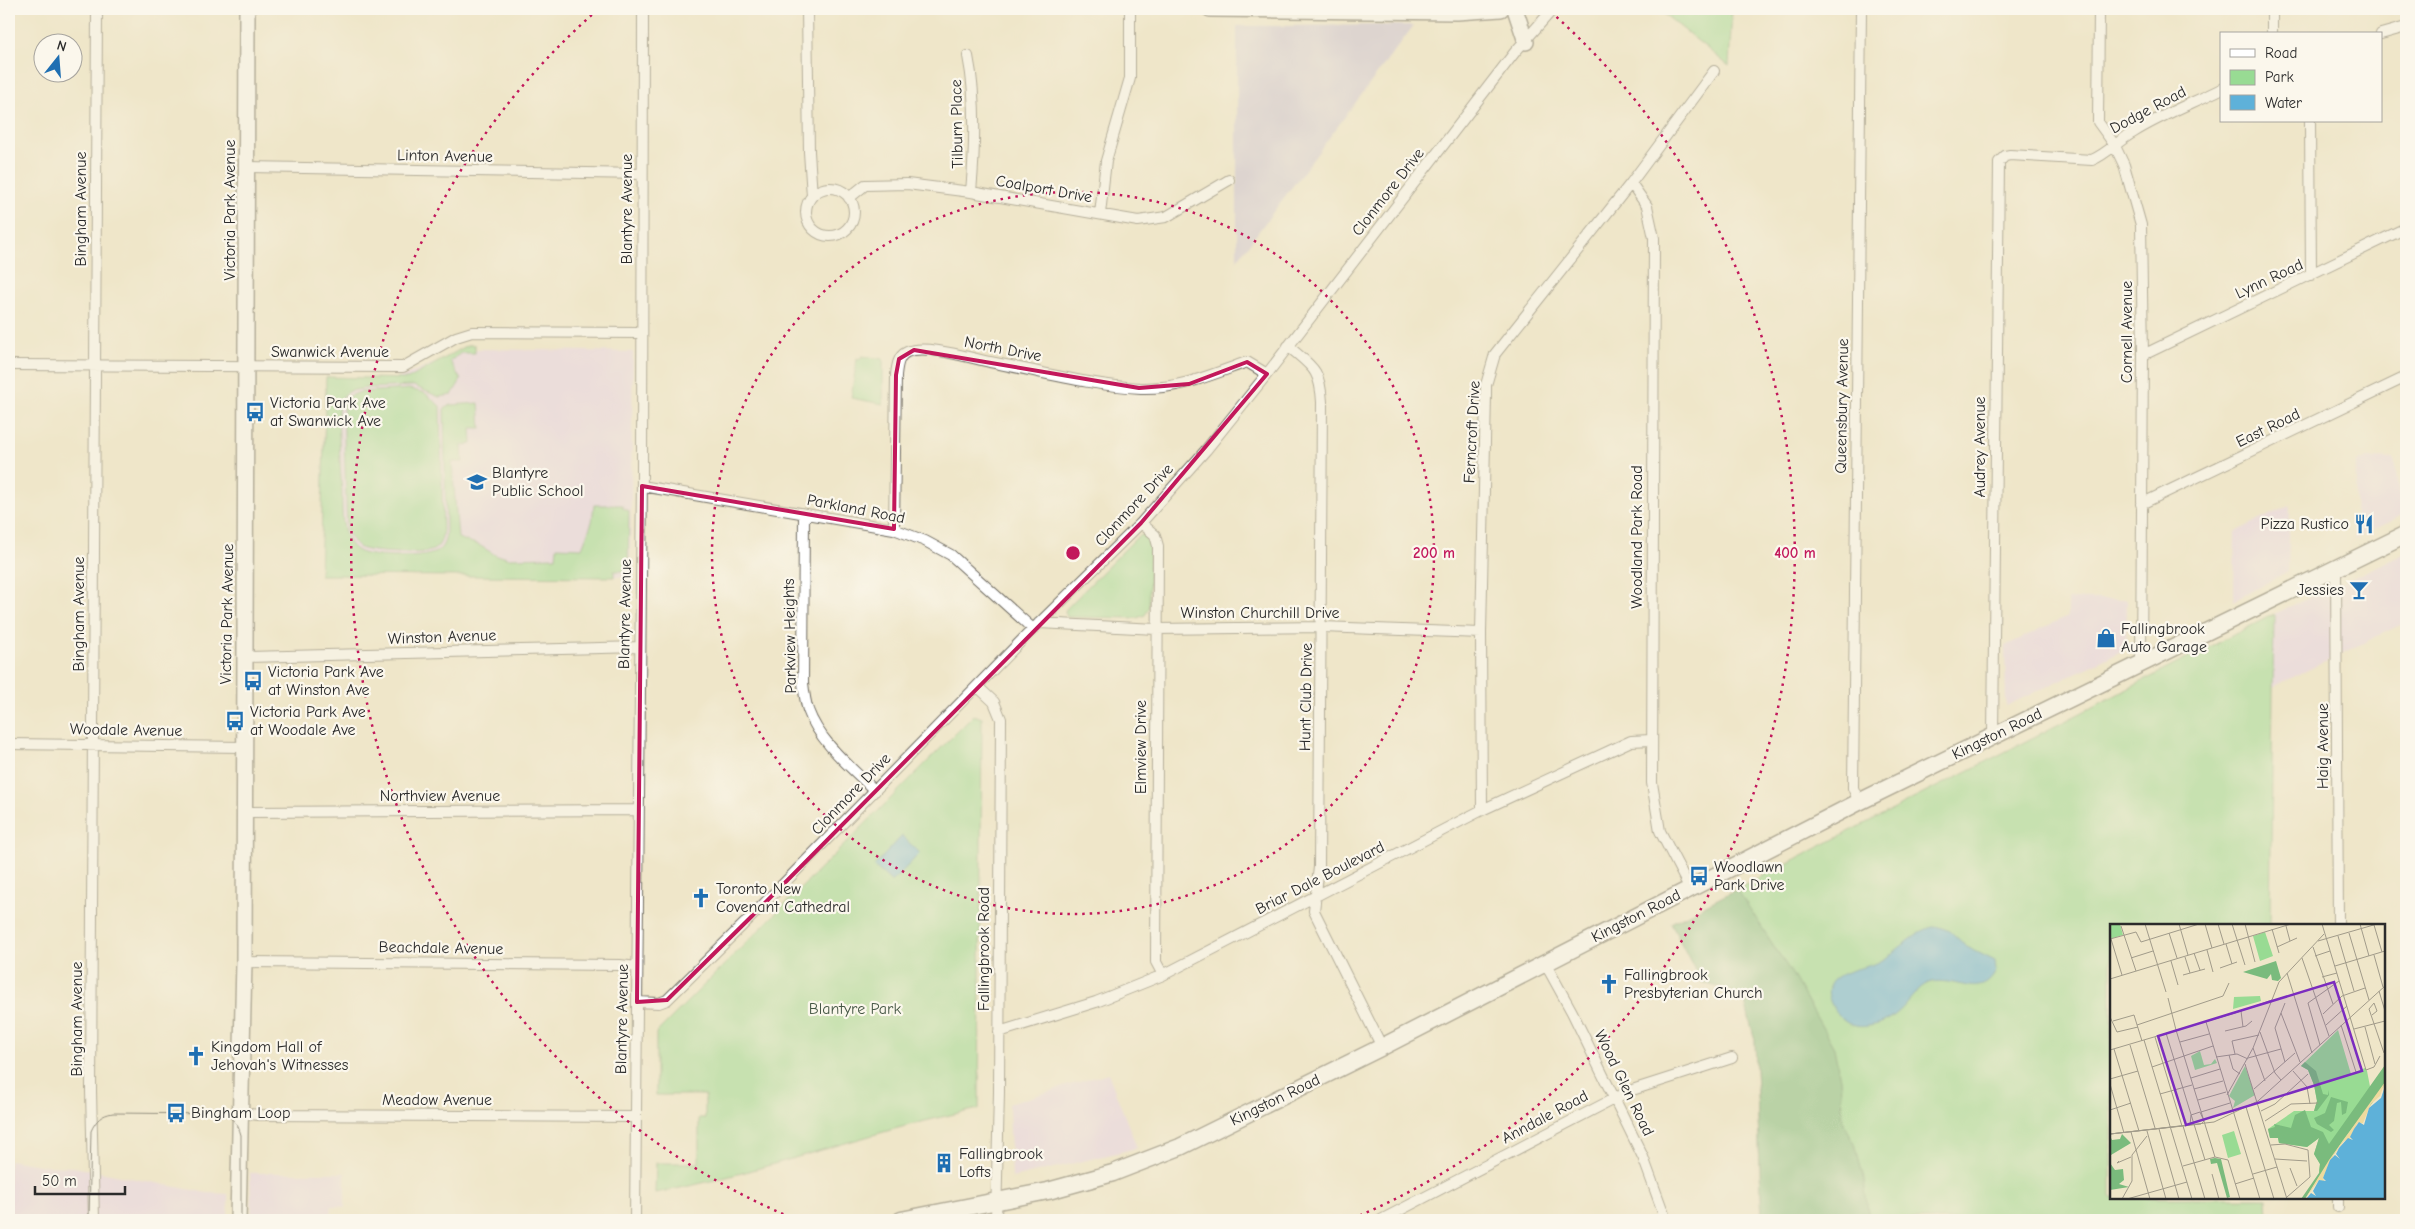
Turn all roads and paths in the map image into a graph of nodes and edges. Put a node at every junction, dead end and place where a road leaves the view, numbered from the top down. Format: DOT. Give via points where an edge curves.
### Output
graph roads {
  1 [pos="97,9"];
  2 [pos="247,9"];
  3 [pos="643,9"];
  4 [pos="807,9"];
  5 [pos="1130,9"];
  6 [pos="1210,9"];
  7 [pos="1501,9"];
  8 [pos="1515,9"];
  9 [pos="1553,9"];
  10 [pos="1861,9"];
  11 [pos="2099,9"];
  12 [pos="2272,9"];
  13 [pos="2406,28"];
  14 [pos="2272,32"];
  15 [pos="2382,34"];
  16 [pos="1526,42"];
  17 [pos="968,56"];
  18 [pos="1714,70"];
  19 [pos="2220,90"];
  20 [pos="2310,122"];
  21 [pos="2114,144"];
  22 [pos="2002,158"];
  23 [pos="248,167"];
  24 [pos="642,174"];
  25 [pos="1229,180"];
  26 [pos="1631,184"];
  27 [pos="971,192"];
  28 [pos="812,196"];
  29 [pos="849,198"];
  30 [pos="1100,214"];
  31 [pos="2406,228"];
  32 [pos="2311,275"];
  33 [pos="642,333"];
  34 [pos="1288,346"];
  35 [pos="2143,355"];
  36 [pos="9,364"];
  37 [pos="96,366"];
  38 [pos="247,367"];
  39 [pos="1267,374"];
  40 [pos="2406,377"];
  41 [pos="642,486"];
  42 [pos="2141,504"];
  43 [pos="804,514"];
  44 [pos="1141,523"];
  45 [pos="894,529"];
  46 [pos="2406,534"];
  47 [pos="2336,568"];
  48 [pos="1036,626"];
  49 [pos="1322,627"];
  50 [pos="1156,629"];
  51 [pos="1481,633"];
  52 [pos="640,647"];
  53 [pos="245,656"];
  54 [pos="2141,664"];
  55 [pos="977,686"];
  56 [pos="1993,736"];
  57 [pos="1651,740"];
  58 [pos="9,744"];
  59 [pos="93,745"];
  60 [pos="243,747"];
  61 [pos="875,791"];
  62 [pos="1859,802"];
  63 [pos="638,810"];
  64 [pos="1482,810"];
  65 [pos="243,812"];
  66 [pos="1690,889"];
  67 [pos="1316,898"];
  68 [pos="2338,924"];
  69 [pos="244,962"];
  70 [pos="1545,963"];
  71 [pos="637,967"];
  72 [pos="1163,975"];
  73 [pos="637,1002"];
  74 [pos="999,1032"];
  75 [pos="1382,1047"];
  76 [pos="1732,1058"];
  77 [pos="1614,1098"];
  78 [pos="240,1113"];
  79 [pos="635,1117"];
  80 [pos="996,1202"];
  81 [pos="94,1220"];
  82 [pos="238,1220"];
  83 [pos="634,1220"];
  84 [pos="901,1220"];
  85 [pos="996,1220"];
  86 [pos="1381,1220"];
  87 [pos="1666,1220"];
  1 -- 37 [label="street, Bingham Avenue"];
  2 -- 23 [label="street, Victoria Park Avenue"];
  3 -- 24 [label="street, Blantyre Avenue"];
  4 -- 28 [label="street"];
  5 -- 30 [label="street" via="1130,78 1106,161"];
  6 -- 7 [label="street" via="1457,12"];
  8 -- 16 [label="street"];
  9 -- 16 [label="street, Clonmore Drive"];
  10 -- 62 [label="street, Queensbury Avenue" via="1853,788"];
  11 -- 21 [label="street, Cornell Avenue" via="2098,122"];
  12 -- 14 [label="street"];
  13 -- 15 [label="street"];
  16 -- 34 [label="street, Clonmore Drive"];
  17 -- 27 [label="street, Tilburn Place" via="972,76"];
  18 -- 26 [label="street, Ferncroft Drive"];
  19 -- 21 [label="street, Dodge Road" via="2134,131"];
  20 -- 32 [label="street"];
  21 -- 22 [label="street, Dodge Road" via="2102,156 2092,160 2010,155"];
  21 -- 35 [label="street, Cornell Avenue" via="2125,167 2141,225"];
  22 -- 56 [label="street, Audrey Avenue" via="1998,167"];
  23 -- 24 [label="street, Linton Avenue"];
  23 -- 38 [label="street, Victoria Park Avenue"];
  24 -- 33 [label="street, Blantyre Avenue"];
  25 -- 30 [label="street, Coalport Drive" via="1166,217 1138,221"];
  26 -- 51 [label="street, Ferncroft Drive" via="1495,354 1486,385"];
  26 -- 57 [label="street, Woodland Park Road" via="1647,206 1654,238"];
  27 -- 29 [label="street, Coalport Drive" via="907,184 865,185"];
  27 -- 30 [label="street, Coalport Drive"];
  28 -- 29 [label="street" via="827,188 843,192"];
  28 -- 29 [label="street" via="806,210 809,225 829,236 843,232 852,220"];
  31 -- 32 [label="street, Lynn Road"];
  32 -- 35 [label="street, Lynn Road"];
  33 -- 38 [label="street, Swanwick Avenue" via="477,332 456,337 403,367"];
  33 -- 41 [label="street, Blantyre Avenue"];
  34 -- 39 [label="street, Clonmore Drive"];
  34 -- 49 [label="street, Hunt Club Drive" via="1312,365 1320,379"];
  35 -- 42 [label="street, Cornell Avenue"];
  36 -- 37 [label="street, Swanwick Avenue"];
  37 -- 38 [label="street, Swanwick Avenue"];
  37 -- 59 [label="street, Bingham Avenue"];
  38 -- 53 [label="street, Victoria Park Avenue"];
  39 -- 44 [label="street, Clonmore Drive"];
  39 -- 45 [label="street, North Drive" via="1247,362 1190,384 1139,388 1079,380 945,353 914,350 905,353 899,359 896,375"];
  40 -- 42 [label="street, East Road"];
  41 -- 43 [label="street, Parkland Road"];
  41 -- 52 [label="street, Blantyre Avenue"];
  42 -- 54 [label="street, Cornell Avenue"];
  43 -- 45 [label="street, Parkland Road"];
  43 -- 61 [label="street, Parkview Heights" via="803,683 807,708 828,744"];
  44 -- 48 [label="street, Clonmore Drive"];
  44 -- 50 [label="street, Elmview Drive" via="1155,535 1158,544"];
  45 -- 48 [label="street, Parkland Road" via="951,555"];
  46 -- 47 [label="main road, Kingston Road"];
  47 -- 54 [label="main road, Kingston Road"];
  47 -- 68 [label="street, Haig Avenue"];
  48 -- 50 [label="street, Winston Churchill Drive"];
  48 -- 55 [label="street, Clonmore Drive"];
  49 -- 50 [label="street, Winston Churchill Drive"];
  49 -- 51 [label="street, Winston Churchill Drive"];
  49 -- 67 [label="street, Hunt Club Drive"];
  50 -- 72 [label="street, Elmview Drive" via="1156,962"];
  51 -- 64 [label="street, Ferncroft Drive"];
  52 -- 53 [label="street, Winston Avenue"];
  52 -- 63 [label="street, Blantyre Avenue"];
  53 -- 60 [label="street, Victoria Park Avenue"];
  54 -- 56 [label="main road, Kingston Road"];
  55 -- 61 [label="street, Clonmore Drive"];
  55 -- 74 [label="street, Fallingbrook Road" via="994,702 1001,719"];
  56 -- 62 [label="main road, Kingston Road"];
  57 -- 64 [label="street, Briar Dale Boulevard" via="1631,741"];
  57 -- 66 [label="street, Woodland Park Road" via="1652,783 1660,831"];
  58 -- 59 [label="street, Woodale Avenue"];
  59 -- 60 [label="street, Woodale Avenue"];
  59 -- 81 [label="street, Bingham Avenue" via="91,1091"];
  60 -- 65 [label="street, Victoria Park Avenue"];
  61 -- 73 [label="street, Clonmore Drive" via="667,1000"];
  62 -- 66 [label="main road, Kingston Road"];
  63 -- 65 [label="street, Northview Avenue"];
  63 -- 71 [label="street, Blantyre Avenue"];
  64 -- 67 [label="street, Briar Dale Boulevard"];
  65 -- 69 [label="street, Victoria Park Avenue"];
  66 -- 70 [label="main road, Kingston Road"];
  67 -- 72 [label="street, Briar Dale Boulevard"];
  67 -- 75 [label="street, Hunt Club Drive" via="1314,911"];
  69 -- 71 [label="street, Beachdale Avenue"];
  69 -- 78 [label="street, Victoria Park Avenue"];
  70 -- 75 [label="main road, Kingston Road"];
  70 -- 77 [label="street, Wood Glen Road"];
  71 -- 73 [label="street, Blantyre Avenue"];
  72 -- 74 [label="street, Briar Dale Boulevard" via="1096,1002"];
  73 -- 79 [label="street, Blantyre Avenue"];
  74 -- 80 [label="street, Fallingbrook Road"];
  75 -- 80 [label="main road, Kingston Road" via="1146,1161 1057,1188"];
  76 -- 77 [label="street, Anndale Road"];
  77 -- 86 [label="street, Anndale Road"];
  77 -- 87 [label="street, Wood Glen Road" via="1643,1157"];
  78 -- 79 [label="street, Meadow Avenue"];
  78 -- 82 [label="street, Victoria Park Avenue"];
  79 -- 83 [label="street, Blantyre Avenue"];
  80 -- 84 [label="main road, Kingston Road"];
  80 -- 85 [label="street, Fallingbrook Road"];
}
